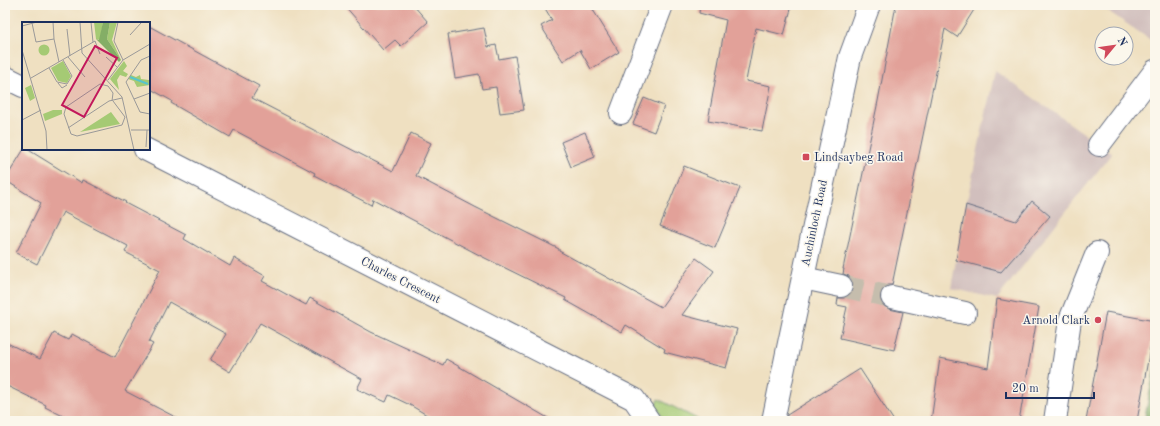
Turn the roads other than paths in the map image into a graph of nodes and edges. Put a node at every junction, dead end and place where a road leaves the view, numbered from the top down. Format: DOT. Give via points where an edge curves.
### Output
graph roads {
  1 [pos="662,5"];
  2 [pos="869,5"];
  3 [pos="1155,71"];
  4 [pos="5,77"];
  5 [pos="22,86"];
  6 [pos="621,113"];
  7 [pos="1099,145"];
  8 [pos="147,150"];
  9 [pos="1097,253"];
  10 [pos="802,278"];
  11 [pos="841,286"];
  12 [pos="892,297"];
  13 [pos="965,313"];
  14 [pos="649,421"];
  15 [pos="773,421"];
  16 [pos="1055,421"];
  1 -- 6 [label="street"];
  2 -- 10 [label="street, Auchinloch Road" via="850,57"];
  3 -- 7 [label="street"];
  4 -- 5 [label="street"];
  8 -- 14 [label="street, Charles Crescent" via="634,400"];
  9 -- 16 [label="street" via="1070,320"];
  10 -- 11 [label="street"];
  10 -- 15 [label="street, Auchinloch Road"];
  12 -- 13 [label="street"];
}
